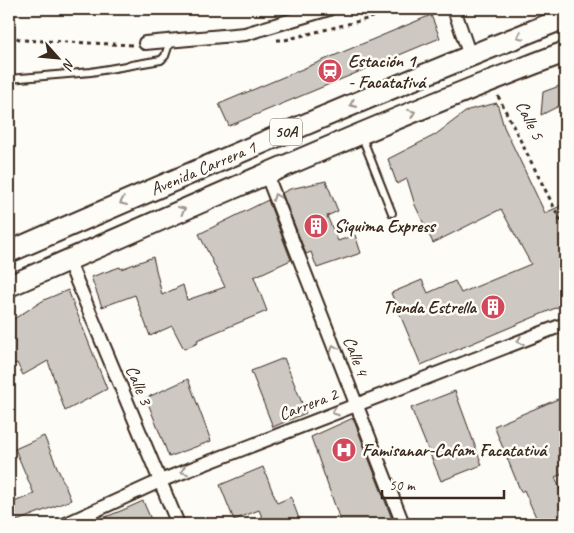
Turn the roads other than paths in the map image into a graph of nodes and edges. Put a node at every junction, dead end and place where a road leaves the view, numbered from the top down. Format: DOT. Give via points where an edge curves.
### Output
graph roads {
  1 [pos="329,9"];
  2 [pos="454,9"];
  3 [pos="565,18"];
  4 [pos="170,41"];
  5 [pos="145,43"];
  6 [pos="565,52"];
  7 [pos="470,56"];
  8 [pos="9,79"];
  9 [pos="361,134"];
  10 [pos="266,172"];
  11 [pos="392,213"];
  12 [pos="9,252"];
  13 [pos="68,260"];
  14 [pos="9,286"];
  15 [pos="565,324"];
  16 [pos="356,404"];
  17 [pos="160,481"];
  18 [pos="66,524"];
  19 [pos="178,524"];
  20 [pos="402,524"];
  1 -- 4 [label="street" via="245,34"];
  2 -- 7 [label="street"];
  3 -- 7 [label="main road, Avenida Carrera 1 / 50A, one-way"];
  4 -- 5 [label="street"];
  4 -- 8 [label="lane" via="161,60 91,72"];
  9 -- 6 [label="main road, Avenida Carrera 1 / 50A, one-way"];
  7 -- 12 [label="main road, Avenida Carrera 1 / 50A, one-way"];
  9 -- 10 [label="main road, Avenida Carrera 1 / 50A"];
  9 -- 11 [label="lane"];
  13 -- 10 [label="main road, Avenida Carrera 1 / 50A, one-way"];
  16 -- 10 [label="street, Calle 4, one-way"];
  13 -- 14 [label="main road, Avenida Carrera 1 / 50A"];
  13 -- 17 [label="street, Calle 3"];
  15 -- 16 [label="street, Carrera 2, one-way"];
  16 -- 17 [label="street, Carrera 2, one-way"];
  16 -- 20 [label="street, Calle 4"];
  17 -- 18 [label="street, Carrera 2"];
  17 -- 19 [label="street, Calle 3"];
}
